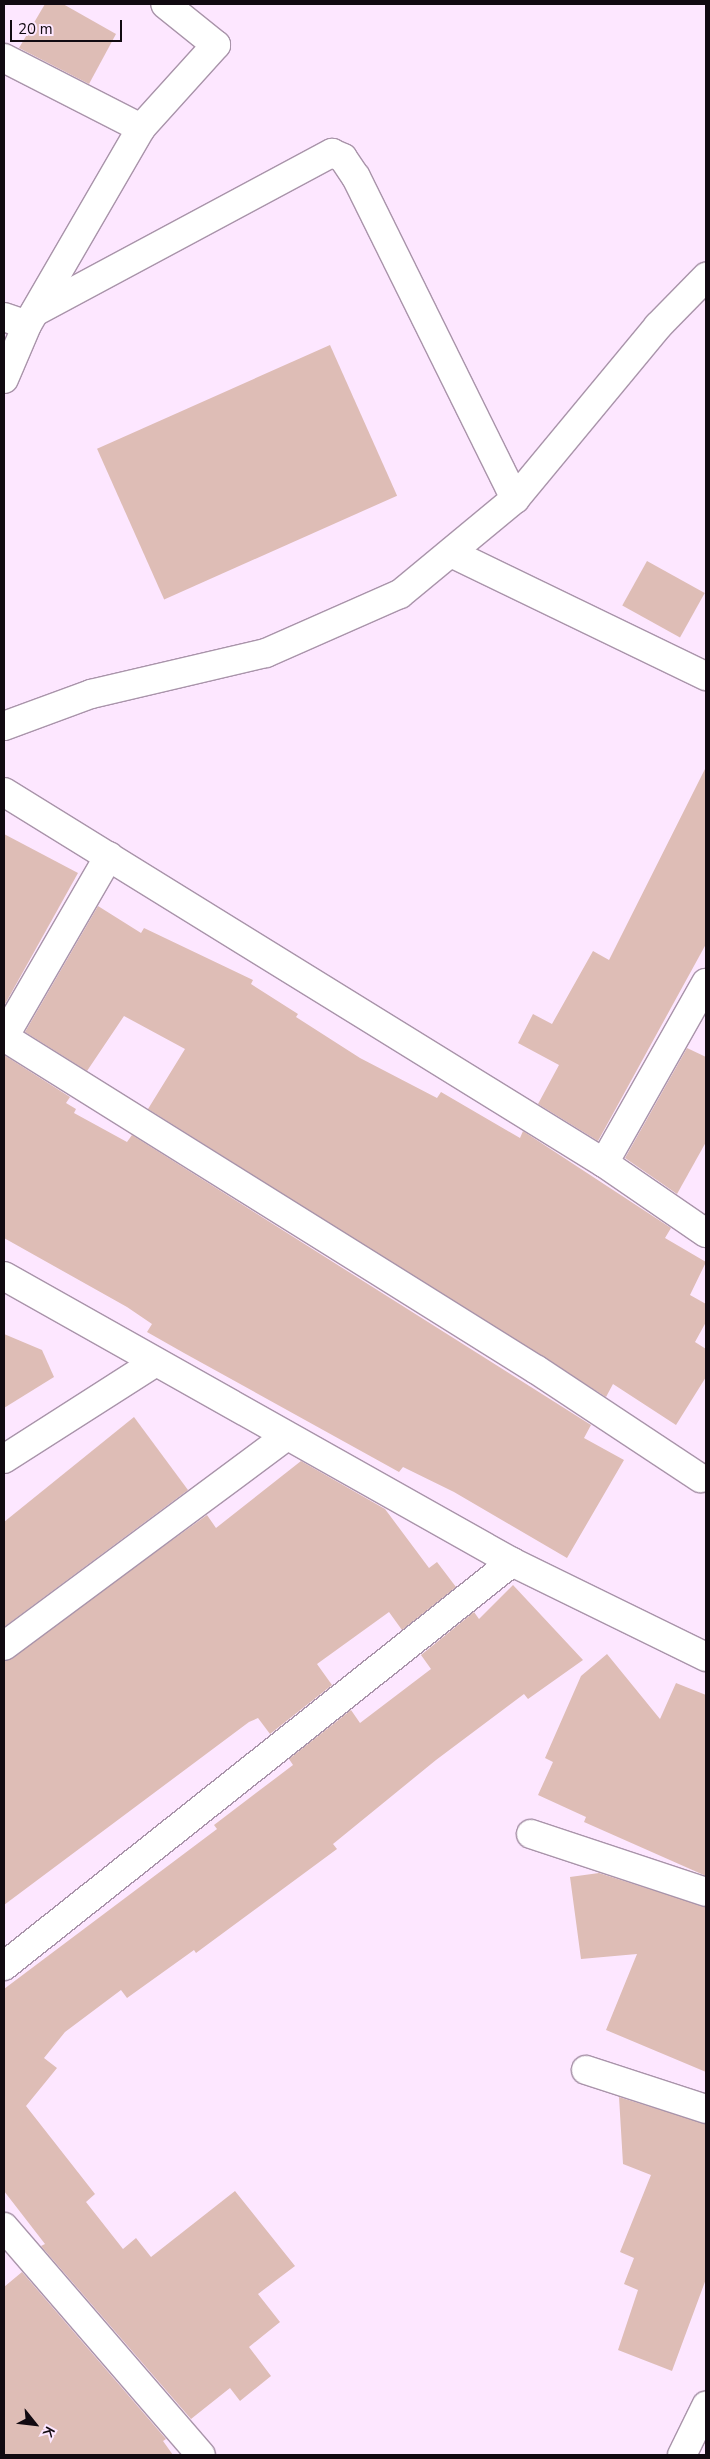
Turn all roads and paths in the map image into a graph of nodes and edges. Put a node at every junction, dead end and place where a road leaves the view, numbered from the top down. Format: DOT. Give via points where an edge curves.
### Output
graph roads {
  1 [pos="165,4"];
  2 [pos="4,58"];
  3 [pos="141,128"];
  4 [pos="706,277"];
  5 [pos="22,318"];
  6 [pos="4,379"];
  7 [pos="515,500"];
  8 [pos="452,553"];
  9 [pos="706,676"];
  10 [pos="4,726"];
  11 [pos="4,792"];
  12 [pos="109,856"];
  13 [pos="706,983"];
  14 [pos="604,1163"];
  15 [pos="706,1233"];
  16 [pos="4,1276"];
  17 [pos="154,1363"];
  18 [pos="285,1437"];
  19 [pos="4,1459"];
  20 [pos="700,1478"];
  21 [pos="512,1562"];
  22 [pos="4,1646"];
  23 [pos="706,1657"];
  24 [pos="530,1834"];
  25 [pos="706,1892"];
  26 [pos="4,1966"];
  27 [pos="586,2070"];
  28 [pos="706,2109"];
  29 [pos="4,2227"];
  30 [pos="706,2406"];
  31 [pos="201,2455"];
  32 [pos="682,2455"];
  1 -- 3 [label="street" via="216,45"];
  2 -- 3 [label="street"];
  3 -- 5 [label="street"];
  4 -- 7 [label="street" via="658,326"];
  5 -- 6 [label="street"];
  5 -- 7 [label="street" via="332,154 343,158 356,177"];
  7 -- 8 [label="street"];
  8 -- 9 [label="street"];
  8 -- 10 [label="street" via="400,594 266,653 91,694"];
  11 -- 12 [label="street"];
  12 -- 14 [label="street"];
  12 -- 20 [label="street" via="4,1037 537,1370"];
  13 -- 14 [label="street"];
  14 -- 15 [label="street"];
  16 -- 17 [label="street"];
  17 -- 18 [label="street"];
  17 -- 19 [label="street"];
  18 -- 21 [label="street"];
  18 -- 22 [label="street"];
  21 -- 23 [label="street"];
  21 -- 26 [label="street"];
  24 -- 25 [label="street"];
  27 -- 28 [label="street"];
  29 -- 31 [label="street"];
  30 -- 32 [label="street"];
}
